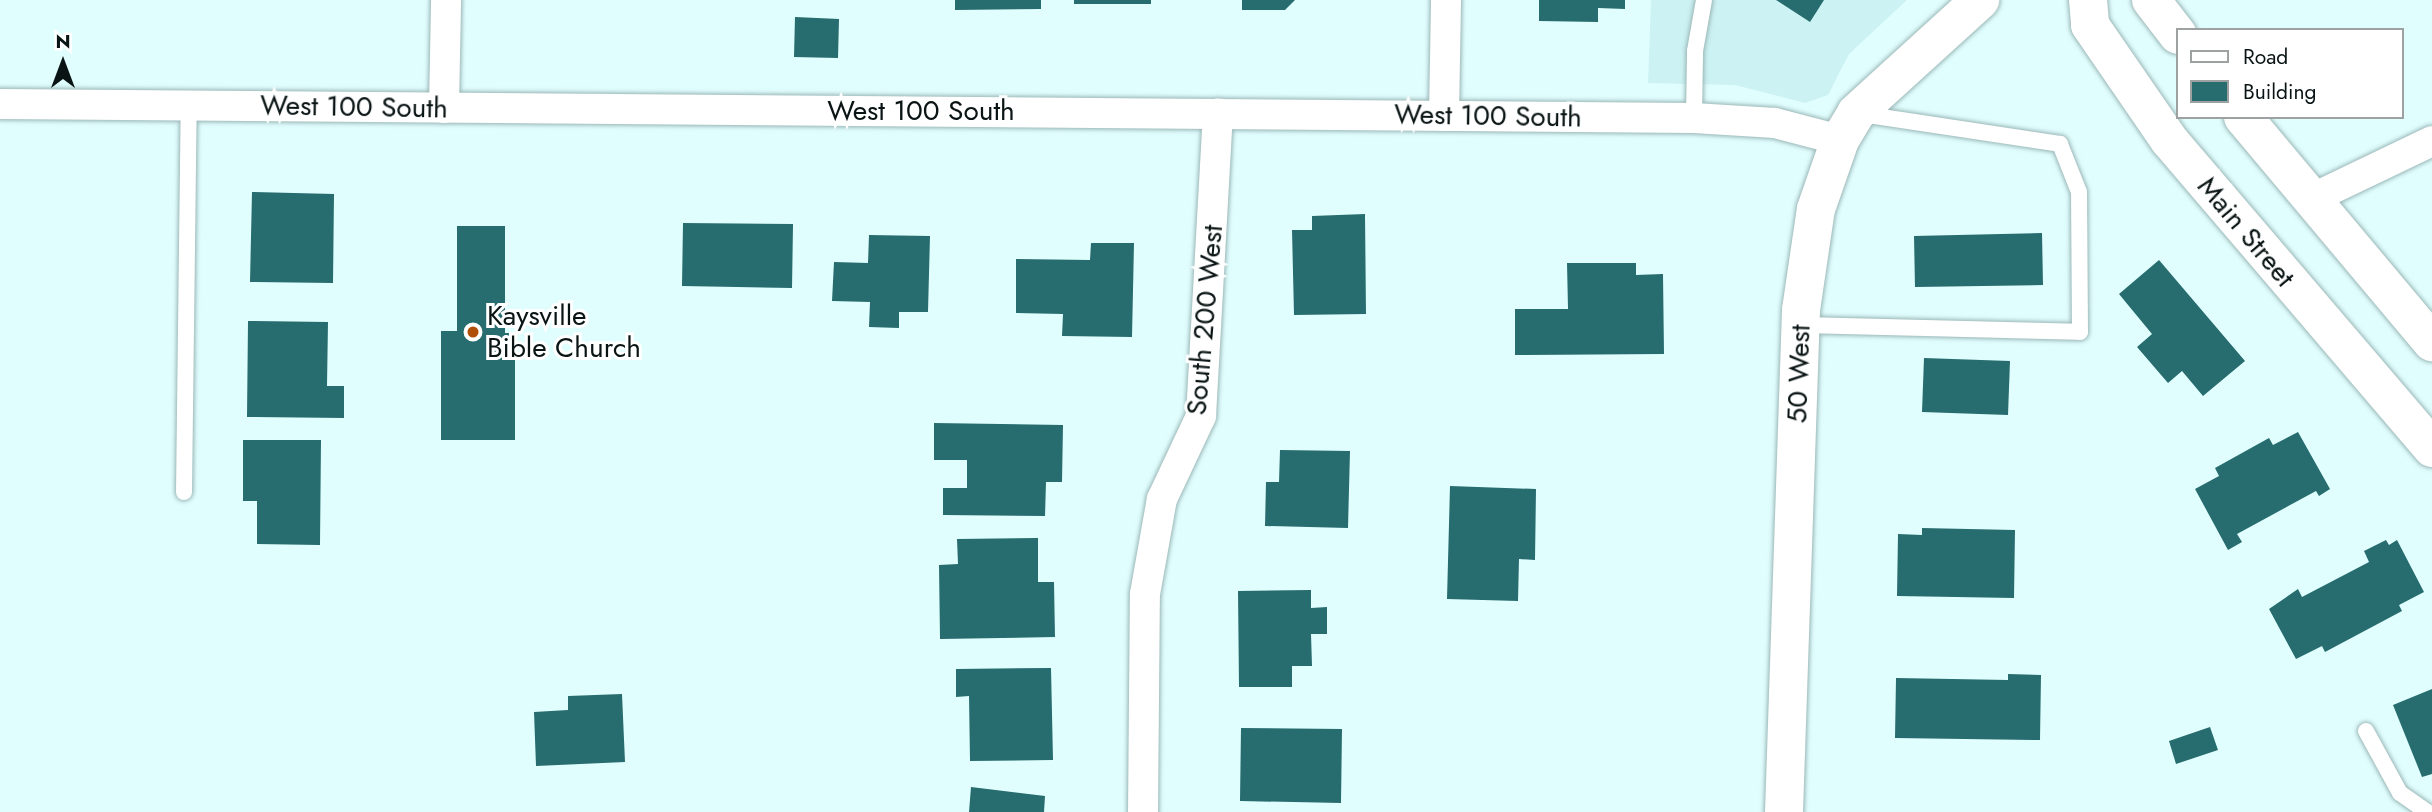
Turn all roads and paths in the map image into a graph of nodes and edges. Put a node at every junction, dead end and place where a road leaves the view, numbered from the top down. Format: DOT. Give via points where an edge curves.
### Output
graph roads {
  1 [pos="446,0"];
  2 [pos="1446,0"];
  3 [pos="1704,0"];
  4 [pos="1980,0"];
  5 [pos="2088,0"];
  6 [pos="2151,0"];
  7 [pos="2176,32"];
  8 [pos="0,104"];
  9 [pos="189,105"];
  10 [pos="444,108"];
  11 [pos="1219,113"];
  12 [pos="1444,116"];
  13 [pos="1694,118"];
  14 [pos="2245,119"];
  15 [pos="1848,126"];
  16 [pos="2432,141"];
  17 [pos="2309,200"];
  18 [pos="2426,324"];
  19 [pos="1800,325"];
  20 [pos="2432,448"];
  21 [pos="184,492"];
  22 [pos="2366,731"];
  23 [pos="1143,812"];
  24 [pos="1784,812"];
  25 [pos="2427,812"];
  1 -- 10 [label="street"];
  2 -- 12 [label="street"];
  3 -- 13 [label="lane" via="1695,51"];
  4 -- 15 [label="main road, 50 West"];
  5 -- 20 [label="main road, Main Street" via="2090,25 2169,140"];
  6 -- 7 [label="main road"];
  8 -- 9 [label="street, West 100 South"];
  9 -- 10 [label="street, West 100 South"];
  9 -- 21 [label="lane"];
  10 -- 11 [label="street, West 100 South"];
  11 -- 12 [label="street, West 100 South"];
  11 -- 23 [label="street, South 200 West" via="1201,416 1162,499 1145,594"];
  12 -- 13 [label="street, West 100 South"];
  13 -- 15 [label="street, West 100 South"];
  14 -- 17 [label="main road"];
  15 -- 19 [label="main road, 50 West" via="1816,209"];
  15 -- 19 [label="lane" via="2060,144 2079,192 2080,332"];
  16 -- 17 [label="street"];
  17 -- 18 [label="main road"];
  19 -- 24 [label="main road, 50 West"];
  22 -- 25 [label="lane" via="2400,793"];
}
